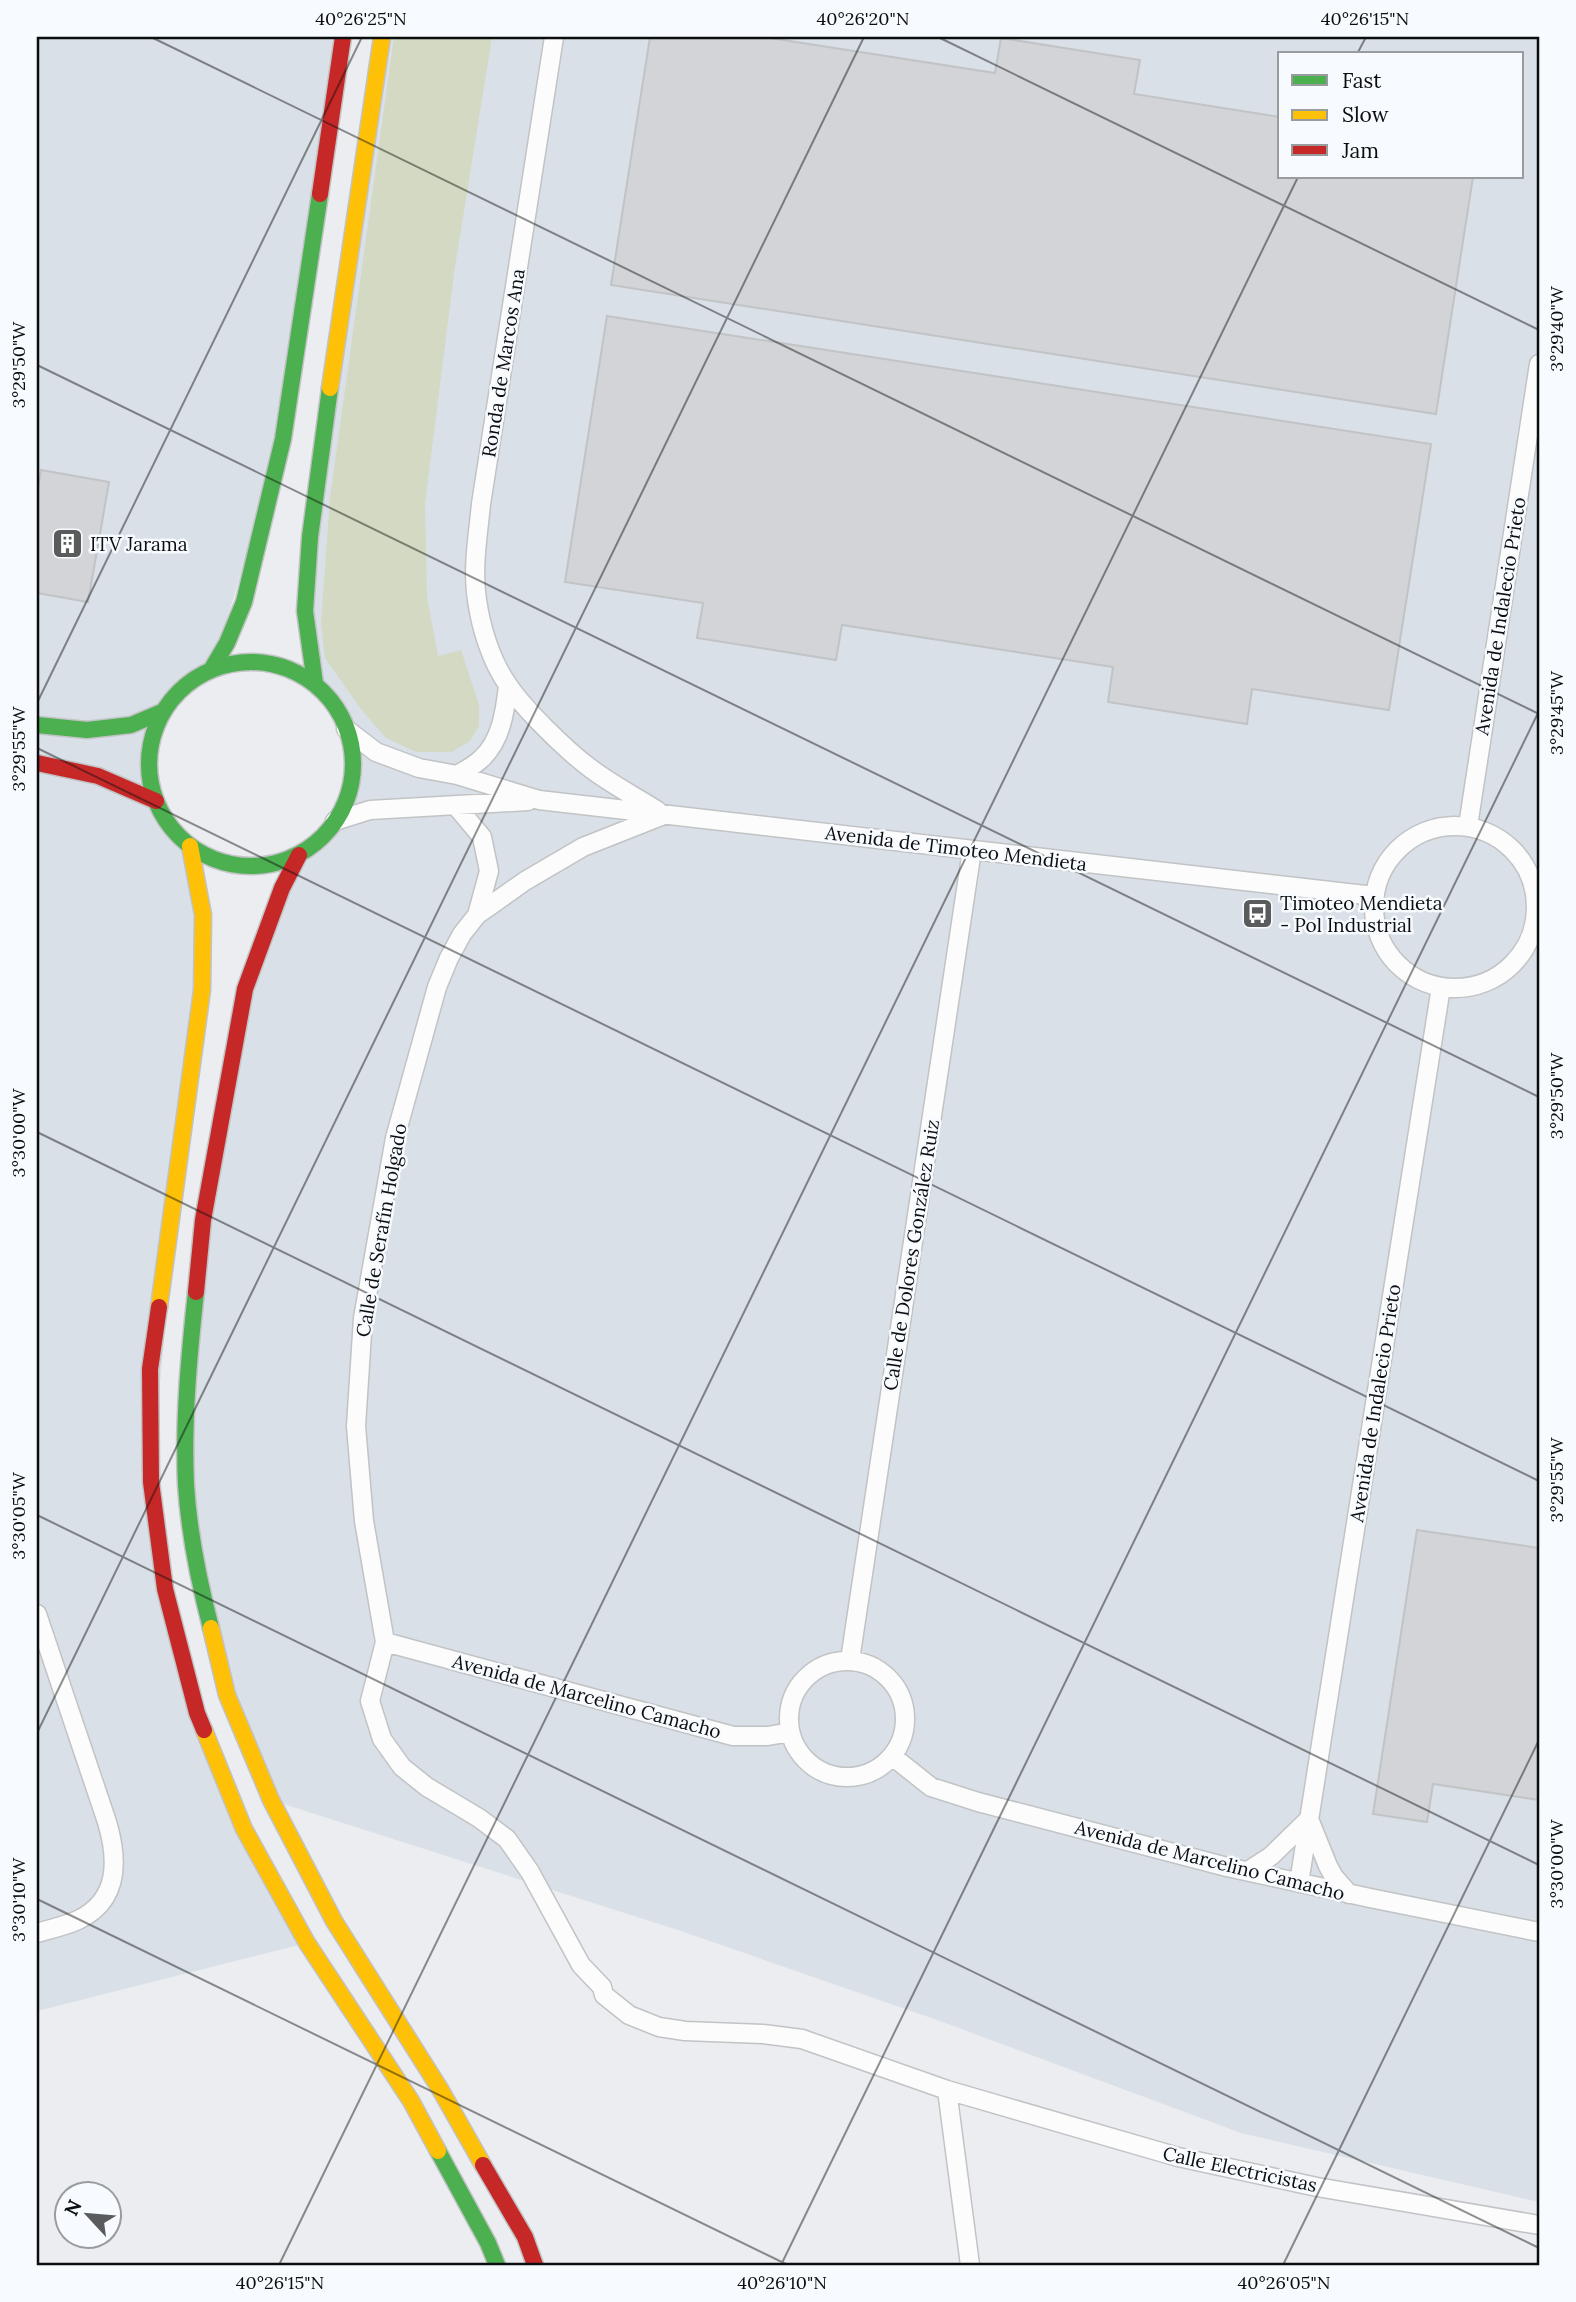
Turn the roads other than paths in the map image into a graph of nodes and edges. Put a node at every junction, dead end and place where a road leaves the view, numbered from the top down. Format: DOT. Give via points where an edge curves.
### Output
graph roads {
  1 [pos="343,37"];
  2 [pos="382,37"];
  3 [pos="554,37"];
  4 [pos="1539,364"];
  5 [pos="211,670"];
  6 [pos="315,683"];
  7 [pos="508,686"];
  8 [pos="164,711"];
  9 [pos="37,725"];
  10 [pos="346,729"];
  11 [pos="37,763"];
  12 [pos="457,775"];
  13 [pos="539,800"];
  14 [pos="156,801"];
  15 [pos="456,806"];
  16 [pos="664,815"];
  17 [pos="335,821"];
  18 [pos="1468,826"];
  19 [pos="190,846"];
  20 [pos="972,850"];
  21 [pos="299,855"];
  22 [pos="1374,896"];
  23 [pos="477,915"];
  24 [pos="1537,917"];
  25 [pos="1441,987"];
  26 [pos="37,1614"];
  27 [pos="385,1642"];
  28 [pos="850,1660"];
  29 [pos="790,1732"];
  30 [pos="892,1756"];
  31 [pos="1309,1819"];
  32 [pos="1248,1871"];
  33 [pos="1299,1883"];
  34 [pos="1349,1894"];
  35 [pos="1539,1932"];
  36 [pos="37,1933"];
  37 [pos="947,2090"];
  38 [pos="1539,2225"];
  39 [pos="497,2265"];
  40 [pos="535,2265"];
  41 [pos="970,2265"];
  1 -- 5 [label="main road" via="283,439 244,602"];
  2 -- 6 [label="main road" via="310,537 305,611"];
  3 -- 7 [label="street, Ronda de Marcos Ana" via="481,504 477,557 476,599 496,665"];
  4 -- 18 [label="street, Avenida de Indalecio Prieto"];
  5 -- 6 [label="main road" via="247,662 283,666"];
  5 -- 8 [label="main road" via="186,685"];
  6 -- 10 [label="main road" via="334,702"];
  7 -- 12 [label="street" via="505,716 494,743 481,759"];
  7 -- 16 [label="street, Ronda de Marcos Ana" via="590,768"];
  8 -- 9 [label="main road" via="131,725 87,730"];
  8 -- 14 [label="main road" via="152,742 149,770"];
  10 -- 12 [label="street, Avenida de Timoteo Mendieta" via="376,752 419,768"];
  10 -- 17 [label="main road" via="353,756 349,793"];
  11 -- 14 [label="main road" via="81,770"];
  12 -- 13 [label="street, Avenida de Timoteo Mendieta"];
  13 -- 15 [label="street, Avenida de Timoteo Mendieta"];
  13 -- 16 [label="street, Avenida de Timoteo Mendieta"];
  14 -- 19 [label="main road" via="170,826"];
  15 -- 17 [label="street, Avenida de Timoteo Mendieta" via="370,810"];
  15 -- 23 [label="street, Calle de Serafín Holgado" via="482,837 489,871"];
  16 -- 20 [label="street, Avenida de Timoteo Mendieta"];
  16 -- 23 [label="street, Calle de Serafín Holgado" via="583,847"];
  17 -- 21 [label="main road" via="321,840"];
  18 -- 22 [label="street" via="1431,829 1414,836 1387,862"];
  18 -- 24 [label="street" via="1506,843 1520,858 1533,886"];
  19 -- 21 [label="main road" via="224,863 262,866"];
  19 -- 39 [label="main road" via="203,915 202,989 149,1369 152,1482 165,1589 197,1713 244,1829 307,1943 411,2101"];
  20 -- 22 [label="street, Avenida de Timoteo Mendieta"];
  20 -- 28 [label="street, Calle de Dolores González Ruiz"];
  21 -- 40 [label="main road" via="245,989 203,1220 187,1376 186,1486 200,1585 227,1695 271,1800 334,1921 440,2089 525,2237"];
  22 -- 25 [label="street" via="1374,917 1390,955 1421,981"];
  23 -- 27 [label="street, Calle de Serafín Holgado" via="462,934 437,987 395,1139 363,1318 356,1426 359,1478"];
  24 -- 25 [label="street" via="1525,948 1503,972 1484,983"];
  25 -- 31 [label="street, Avenida de Indalecio Prieto"];
  26 -- 36 [label="street" via="114,1843 116,1866 110,1888 98,1906 79,1920"];
  27 -- 29 [label="street, Avenida de Marcelino Camacho" via="733,1737"];
  27 -- 37 [label="street, Calle Electricistas" via="370,1701 382,1739 402,1767 506,1839 530,1872 581,1965 604,1995 629,2015 685,2031 802,2039"];
  28 -- 29 [label="street" via="829,1663 810,1674 796,1690 789,1710"];
  28 -- 30 [label="street" via="876,1668 897,1687 906,1722"];
  29 -- 30 [label="street" via="797,1749 825,1773 861,1776"];
  30 -- 32 [label="street, Avenida de Marcelino Camacho" via="932,1787 957,1796"];
  31 -- 32 [label="street" via="1271,1856"];
  31 -- 33 [label="street, Avenida de Indalecio Prieto"];
  31 -- 34 [label="street" via="1334,1877"];
  32 -- 33 [label="street, Avenida de Marcelino Camacho"];
  33 -- 34 [label="street, Avenida de Marcelino Camacho"];
  34 -- 35 [label="street, Avenida de Marcelino Camacho"];
  37 -- 38 [label="street, Calle Electricistas" via="1178,2157 1317,2187"];
  37 -- 41 [label="street"];
}
